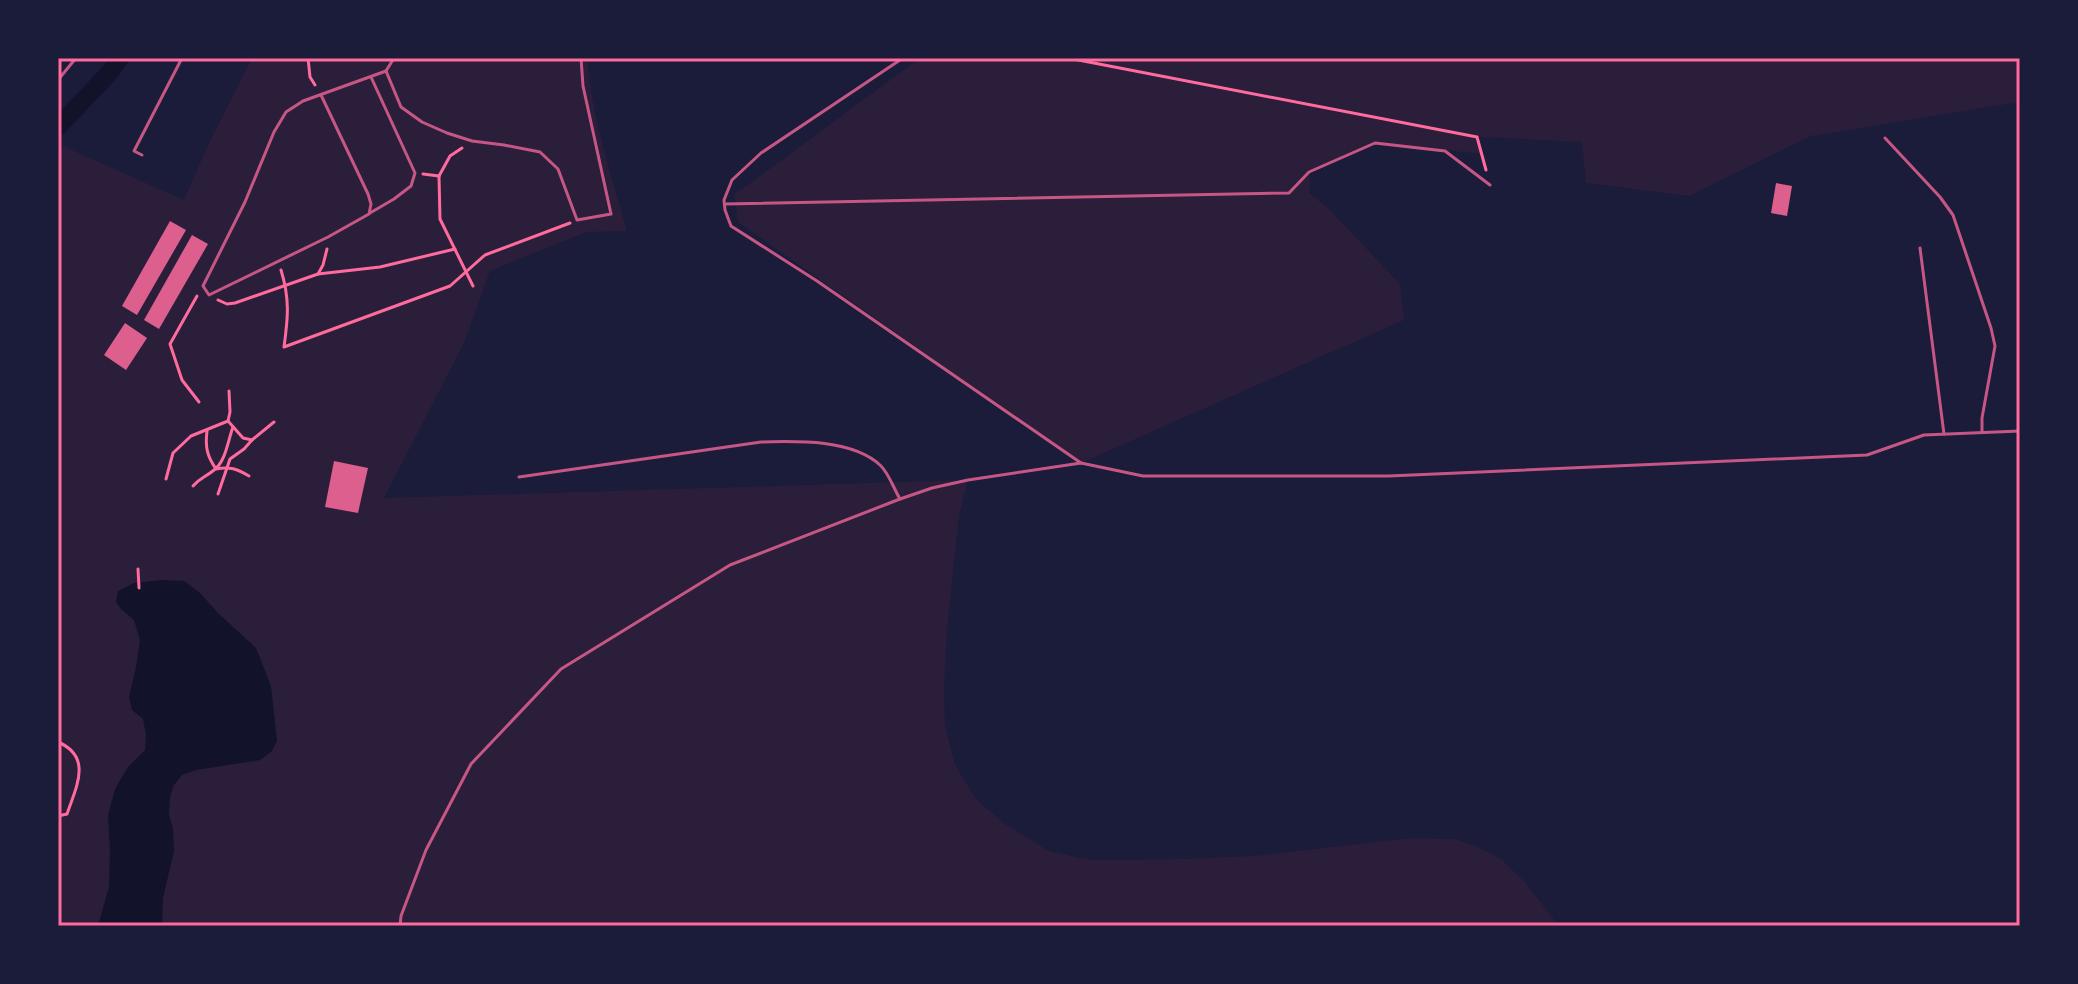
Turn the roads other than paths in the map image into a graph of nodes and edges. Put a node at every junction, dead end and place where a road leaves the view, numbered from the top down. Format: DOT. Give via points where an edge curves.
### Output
graph roads {
  1 [pos="76,58"];
  2 [pos="182,58"];
  3 [pos="394,58"];
  4 [pos="581,58"];
  5 [pos="903,58"];
  6 [pos="386,71"];
  7 [pos="371,77"];
  8 [pos="58,80"];
  9 [pos="321,95"];
  10 [pos="1885,138"];
  11 [pos="142,155"];
  12 [pos="1490,185"];
  13 [pos="725,204"];
  14 [pos="369,214"];
  15 [pos="1920,248"];
  16 [pos="2020,431"];
  17 [pos="1982,432"];
  18 [pos="1944,434"];
  19 [pos="1081,463"];
  20 [pos="519,477"];
  21 [pos="900,499"];
  22 [pos="400,926"];
  1 -- 8 [label="lane"];
  2 -- 11 [label="lane" via="134,151"];
  3 -- 6 [label="lane"];
  4 -- 6 [label="lane" via="611,214 577,220 558,169 540,152 472,141 422,122 401,107"];
  5 -- 13 [label="lane" via="761,153 732,180"];
  6 -- 7 [label="lane"];
  7 -- 9 [label="lane"];
  7 -- 14 [label="lane" via="415,173 411,186"];
  9 -- 14 [label="lane" via="368,194"];
  9 -- 14 [label="lane" via="286,112 203,286 209,295"];
  10 -- 17 [label="lane" via="1953,215 1991,328 1995,346"];
  12 -- 13 [label="lane" via="1445,151 1375,143 1309,172 1289,193"];
  13 -- 19 [label="lane" via="731,226 743,235"];
  15 -- 18 [label="lane"];
  16 -- 17 [label="lane"];
  17 -- 18 [label="lane"];
  18 -- 19 [label="lane" via="1924,435 1867,455 1389,476 1143,476"];
  19 -- 21 [label="lane" via="968,480"];
  20 -- 21 [label="lane" via="787,441 863,454 882,467"];
  21 -- 22 [label="lane" via="730,565 561,669 471,764 426,850"];
}
